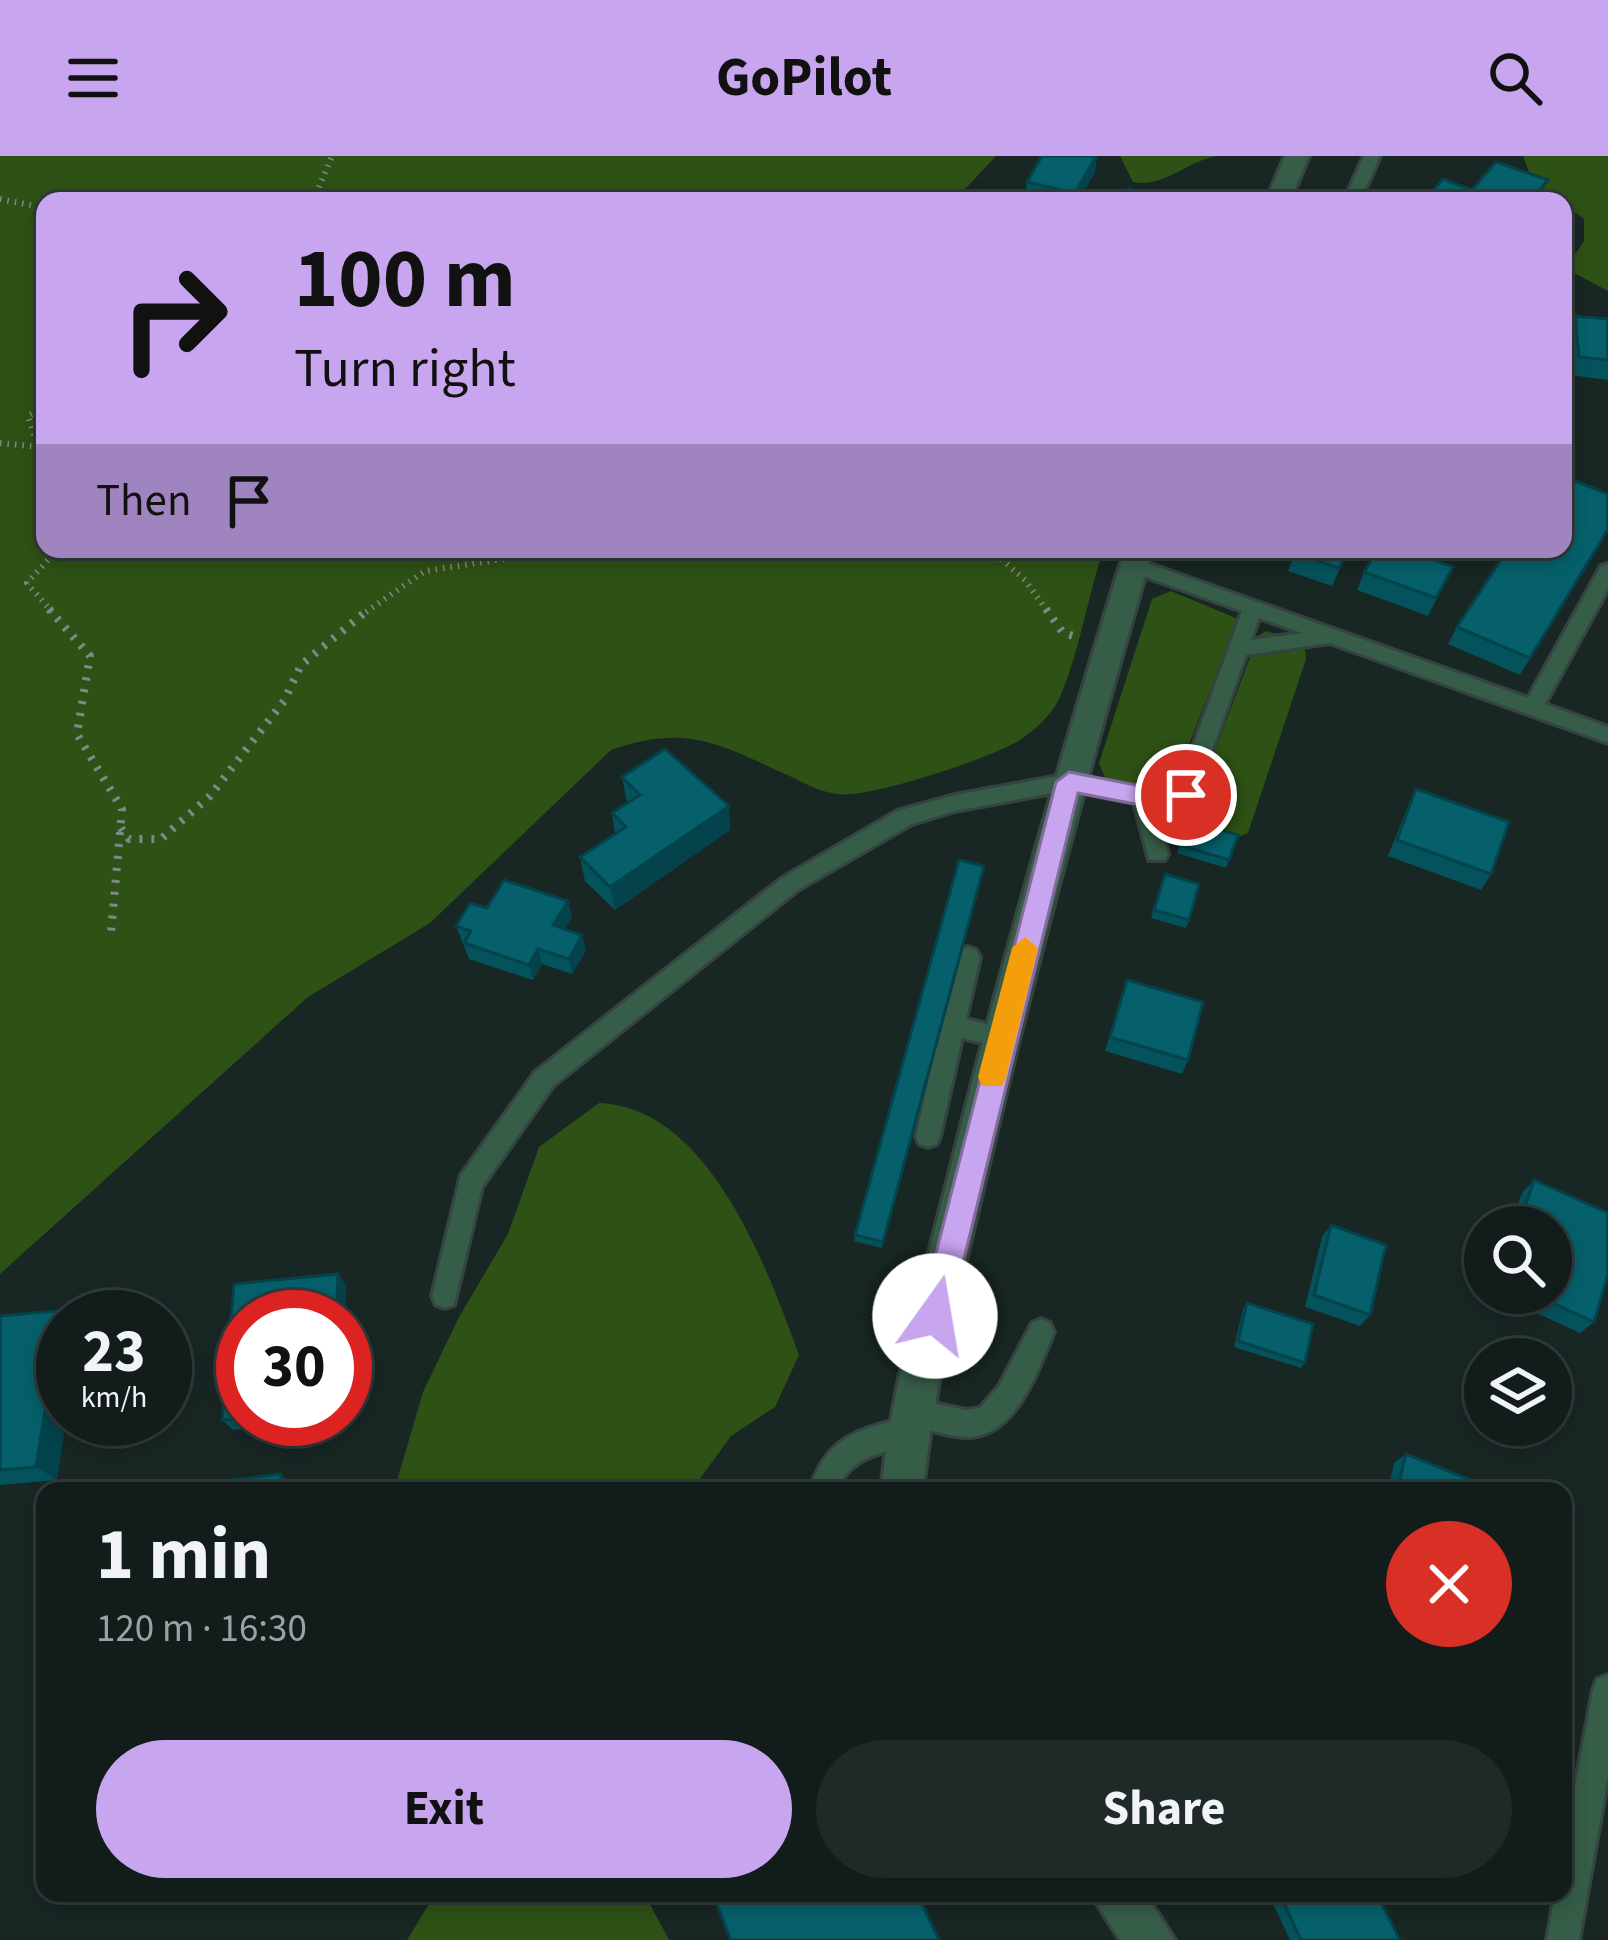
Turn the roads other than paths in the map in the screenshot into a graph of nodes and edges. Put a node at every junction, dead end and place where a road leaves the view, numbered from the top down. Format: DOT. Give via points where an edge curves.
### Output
graph roads {
  1 [pos="1297,156"];
  2 [pos="1372,156"];
  3 [pos="1282,192"];
  4 [pos="1356,192"];
  5 [pos="1136,558"];
  6 [pos="1138,558"];
  7 [pos="1608,571"];
  8 [pos="1253,607"];
  9 [pos="1334,636"];
  10 [pos="1239,649"];
  11 [pos="1534,707"];
  12 [pos="1608,735"];
  13 [pos="1069,782"];
  14 [pos="1143,797"];
  15 [pos="1157,854"];
  16 [pos="968,957"];
  17 [pos="955,1026"];
  18 [pos="1001,1037"];
  19 [pos="928,1136"];
  20 [pos="446,1296"];
  21 [pos="1041,1332"];
  22 [pos="909,1422"];
  23 [pos="825,1482"];
  24 [pos="903,1482"];
  25 [pos="1608,1690"];
  26 [pos="1572,1890"];
  27 [pos="1121,1902"];
  28 [pos="1570,1902"];
  29 [pos="1151,1940"];
  30 [pos="1563,1940"];
  1 -- 3 [label="street"];
  2 -- 4 [label="lane"];
  5 -- 13 [label="street"];
  6 -- 8 [label="lane"];
  7 -- 11 [label="lane"];
  8 -- 9 [label="lane"];
  8 -- 10 [label="lane"];
  9 -- 10 [label="lane"];
  9 -- 11 [label="lane"];
  10 -- 14 [label="lane" via="1186,795"];
  11 -- 12 [label="lane"];
  13 -- 14 [label="lane"];
  13 -- 18 [label="street"];
  13 -- 20 [label="lane" via="905,818 790,884 631,1006 544,1078 470,1183"];
  14 -- 15 [label="lane"];
  16 -- 17 [label="lane"];
  17 -- 18 [label="lane"];
  17 -- 19 [label="lane"];
  18 -- 22 [label="street"];
  21 -- 22 [label="lane" via="988,1420"];
  22 -- 23 [label="lane" via="848,1447"];
  22 -- 24 [label="street"];
  25 -- 26 [label="lane"];
  27 -- 29 [label="street"];
  28 -- 30 [label="lane"];
}
